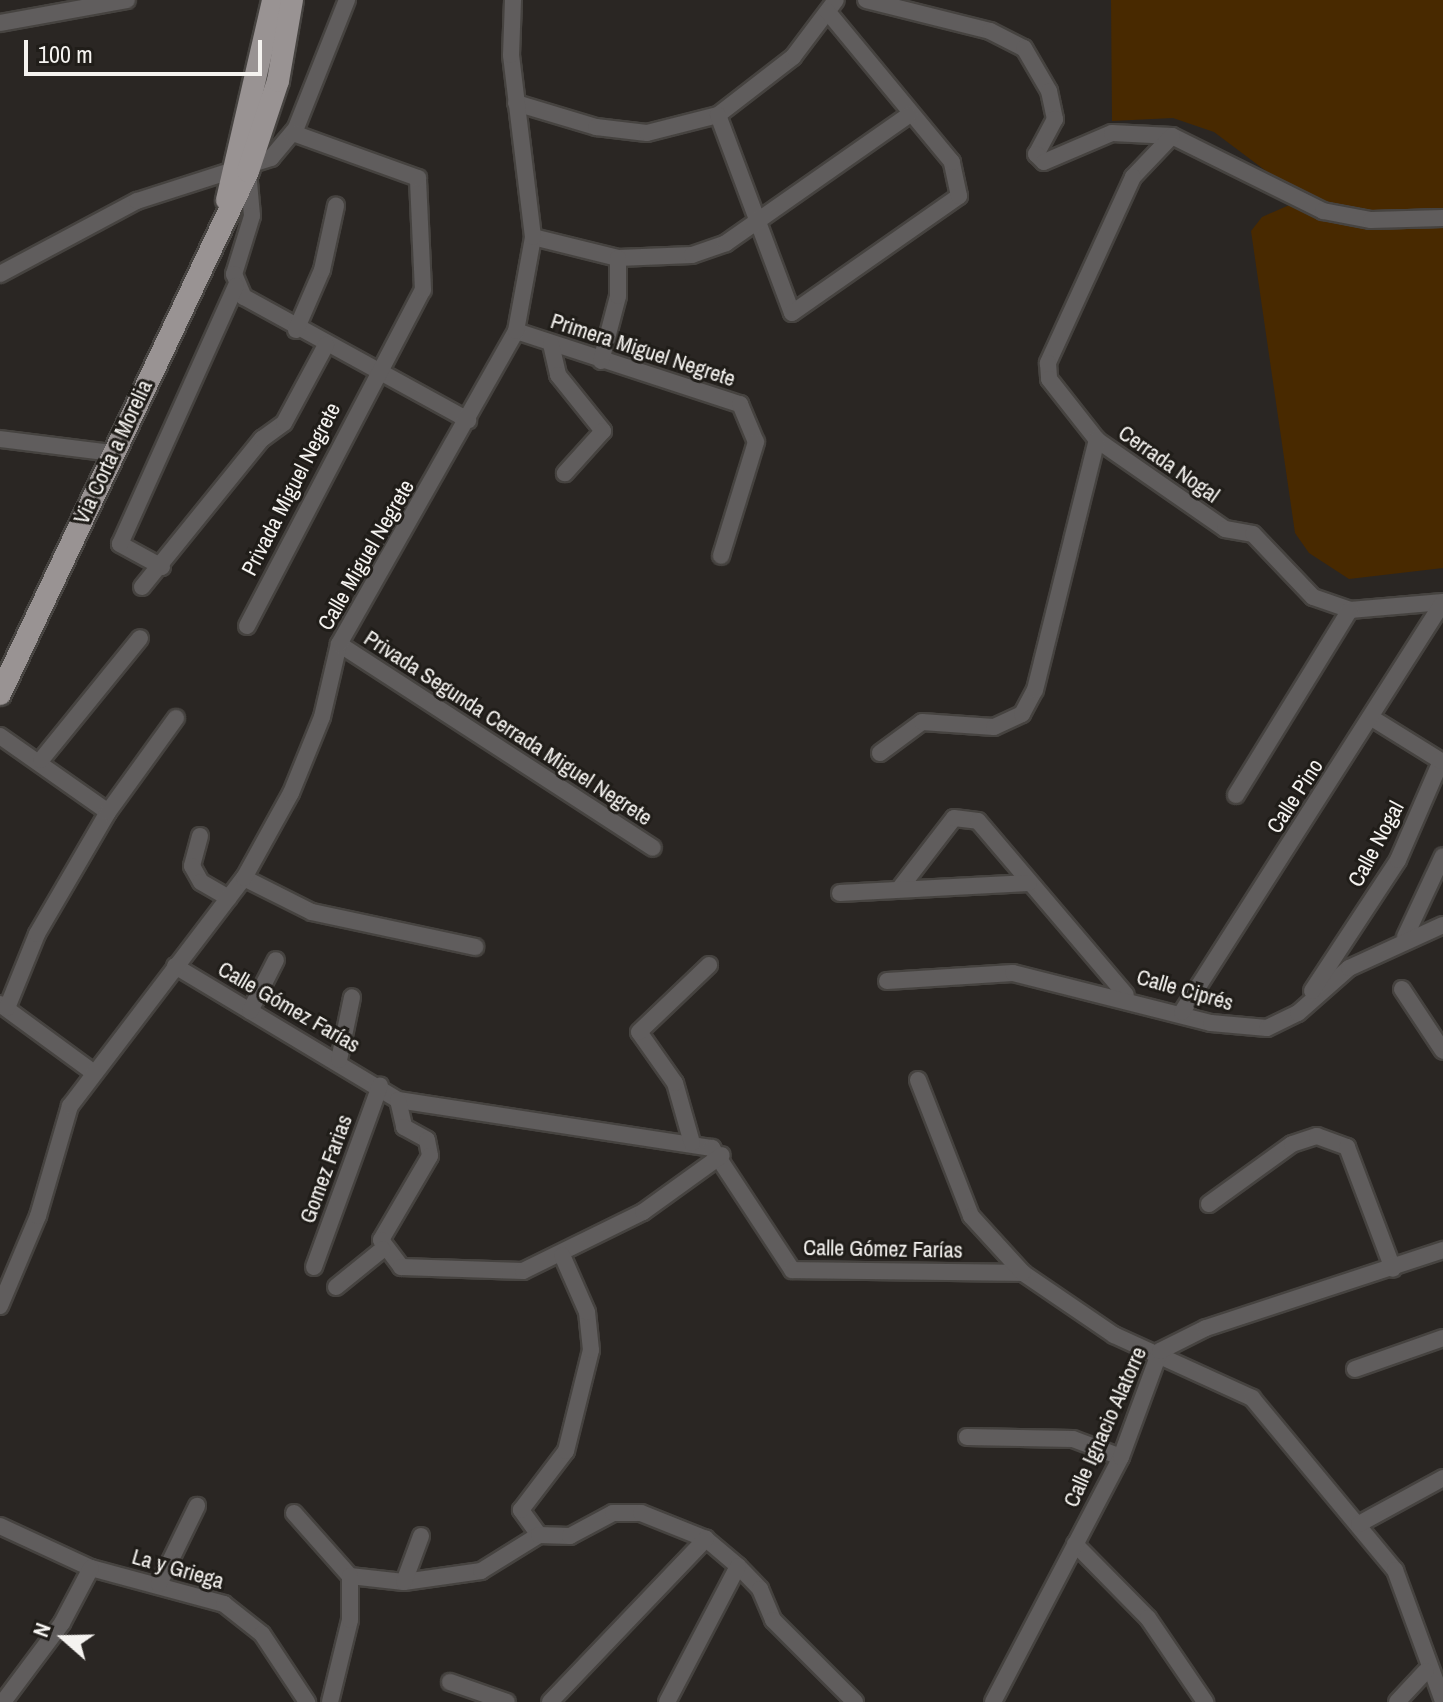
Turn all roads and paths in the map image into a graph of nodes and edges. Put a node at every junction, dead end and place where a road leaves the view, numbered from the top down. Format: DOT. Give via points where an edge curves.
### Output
graph roads {
  1 [pos="127,0"];
  2 [pos="273,0"];
  3 [pos="292,0"];
  4 [pos="347,0"];
  5 [pos="513,0"];
  6 [pos="866,0"];
  7 [pos="832,6"];
  8 [pos="0,23"];
  9 [pos="516,103"];
  10 [pos="718,115"];
  11 [pos="909,115"];
  12 [pos="293,133"];
  13 [pos="1172,136"];
  14 [pos="239,171"];
  15 [pos="336,206"];
  16 [pos="761,217"];
  17 [pos="1443,218"];
  18 [pos="533,237"];
  19 [pos="618,258"];
  20 [pos="0,274"];
  21 [pos="236,286"];
  22 [pos="296,330"];
  23 [pos="516,331"];
  24 [pos="551,344"];
  25 [pos="326,345"];
  26 [pos="601,361"];
  27 [pos="374,373"];
  28 [pos="468,420"];
  29 [pos="0,439"];
  30 [pos="1097,440"];
  31 [pos="113,453"];
  32 [pos="565,473"];
  33 [pos="721,556"];
  34 [pos="162,567"];
  35 [pos="142,587"];
  36 [pos="1443,602"];
  37 [pos="1350,610"];
  38 [pos="247,626"];
  39 [pos="140,638"];
  40 [pos="339,644"];
  41 [pos="0,694"];
  42 [pos="176,718"];
  43 [pos="1372,718"];
  44 [pos="0,736"];
  45 [pos="880,753"];
  46 [pos="41,760"];
  47 [pos="1236,795"];
  48 [pos="108,812"];
  49 [pos="200,836"];
  50 [pos="653,848"];
  51 [pos="1443,856"];
  52 [pos="244,878"];
  53 [pos="1029,883"];
  54 [pos="900,888"];
  55 [pos="840,893"];
  56 [pos="229,898"];
  57 [pos="1443,925"];
  58 [pos="1405,937"];
  59 [pos="475,947"];
  60 [pos="276,960"];
  61 [pos="709,965"];
  62 [pos="175,966"];
  63 [pos="887,981"];
  64 [pos="1402,989"];
  65 [pos="1126,995"];
  66 [pos="352,997"];
  67 [pos="4,1006"];
  68 [pos="250,1011"];
  69 [pos="1182,1012"];
  70 [pos="1298,1013"];
  71 [pos="1443,1051"];
  72 [pos="339,1060"];
  73 [pos="93,1072"];
  74 [pos="918,1080"];
  75 [pos="380,1086"];
  76 [pos="398,1100"];
  77 [pos="692,1143"];
  78 [pos="722,1155"];
  79 [pos="1209,1204"];
  80 [pos="383,1249"];
  81 [pos="1443,1250"];
  82 [pos="562,1255"];
  83 [pos="314,1267"];
  84 [pos="1393,1269"];
  85 [pos="1023,1273"];
  86 [pos="336,1287"];
  87 [pos="0,1306"];
  88 [pos="1443,1338"];
  89 [pos="1160,1351"];
  90 [pos="1355,1369"];
  91 [pos="967,1437"];
  92 [pos="1121,1457"];
  93 [pos="1443,1478"];
  94 [pos="197,1506"];
  95 [pos="294,1513"];
  96 [pos="1359,1524"];
  97 [pos="0,1526"];
  98 [pos="539,1535"];
  99 [pos="421,1536"];
  100 [pos="706,1539"];
  101 [pos="1075,1544"];
  102 [pos="738,1566"];
  103 [pos="91,1568"];
  104 [pos="350,1576"];
  105 [pos="404,1582"];
  106 [pos="159,1584"];
  107 [pos="1426,1671"];
  108 [pos="450,1682"];
  109 [pos="1443,1701"];
  110 [pos="3,1702"];
  111 [pos="307,1702"];
  112 [pos="330,1702"];
  113 [pos="507,1702"];
  114 [pos="550,1702"];
  115 [pos="667,1702"];
  116 [pos="855,1702"];
  117 [pos="993,1702"];
  118 [pos="1205,1702"];
  119 [pos="1397,1702"];
  1 -- 8 [label="street"];
  2 -- 14 [label="main road, Via Corta a Morelia"];
  3 -- 14 [label="main road, Via Corta a Morelia" via="278,81"];
  4 -- 12 [label="street"];
  5 -- 9 [label="street, Calle Miguel Negrete"];
  6 -- 13 [label="street" via="990,31 1024,48 1049,91 1055,119 1036,154 1044,162 1112,133"];
  7 -- 10 [label="street" via="793,57"];
  7 -- 11 [label="street"];
  9 -- 10 [label="street" via="596,127 647,133"];
  9 -- 18 [label="street, Calle Miguel Negrete"];
  10 -- 16 [label="street"];
  11 -- 16 [label="street"];
  11 -- 16 [label="street" via="952,162 959,196 792,313"];
  12 -- 14 [label="street"];
  12 -- 27 [label="street, Privada Miguel Negrete" via="418,178 423,290"];
  13 -- 17 [label="street" via="1323,211 1371,220"];
  13 -- 30 [label="street, Cerrada Nogal" via="1133,177 1048,363 1049,379"];
  14 -- 20 [label="street" via="137,201"];
  14 -- 21 [label="street" via="254,196"];
  14 -- 31 [label="main road, Via Corta a Morelia"];
  15 -- 22 [label="street" via="322,270"];
  16 -- 19 [label="street" via="692,255"];
  18 -- 19 [label="street"];
  18 -- 23 [label="street, Calle Miguel Negrete"];
  19 -- 26 [label="street" via="618,296"];
  21 -- 22 [label="street"];
  21 -- 34 [label="street" via="120,544"];
  22 -- 25 [label="street"];
  23 -- 24 [label="street, Primera Miguel Negrete"];
  23 -- 28 [label="street, Calle Miguel Negrete"];
  24 -- 26 [label="street, Primera Miguel Negrete"];
  24 -- 32 [label="street" via="558,375 603,431"];
  25 -- 27 [label="street"];
  25 -- 34 [label="street, Privada Miguel Negrete" via="284,423 262,439"];
  26 -- 33 [label="street, Primera Miguel Negrete" via="721,395 746,413 756,442"];
  27 -- 28 [label="street"];
  27 -- 38 [label="street, Privada Miguel Negrete"];
  28 -- 40 [label="street, Calle Miguel Negrete"];
  29 -- 31 [label="street"];
  30 -- 37 [label="street, Cerrada Nogal" via="1225,529 1253,534 1313,597"];
  30 -- 45 [label="street" via="1035,690 1022,714 994,727 922,722"];
  31 -- 41 [label="main road, Via Corta a Morelia"];
  34 -- 35 [label="street, Privada Miguel Negrete"];
  36 -- 37 [label="street, Cerrada Nogal"];
  36 -- 43 [label="street, Calle Pino"];
  37 -- 47 [label="street"];
  39 -- 46 [label="street"];
  40 -- 50 [label="street, Privada Segunda Cerrada Miguel Negrete"];
  40 -- 52 [label="street, Calle Miguel Negrete" via="322,717 291,793"];
  42 -- 48 [label="street"];
  43 -- 69 [label="street, Calle Pino"];
  43 -- 70 [label="street, Calle Nogal" via="1441,761 1398,860"];
  44 -- 46 [label="street"];
  46 -- 48 [label="street"];
  48 -- 67 [label="street" via="37,934"];
  49 -- 56 [label="street" via="192,866 201,882"];
  51 -- 58 [label="street"];
  52 -- 56 [label="street, Calle Miguel Negrete"];
  52 -- 59 [label="street" via="312,912"];
  53 -- 54 [label="street"];
  53 -- 54 [label="street" via="989,832 965,816 944,827"];
  53 -- 65 [label="street"];
  54 -- 55 [label="street"];
  56 -- 62 [label="street, Calle Miguel Negrete"];
  57 -- 58 [label="street, Calle Ciprés"];
  58 -- 70 [label="street, Calle Ciprés" via="1349,968"];
  60 -- 68 [label="street"];
  61 -- 77 [label="street" via="639,1032 675,1083"];
  62 -- 68 [label="street, Calle Gómez Farías"];
  62 -- 73 [label="street, Calle Miguel Negrete"];
  63 -- 65 [label="street, Calle Ciprés" via="1013,973"];
  64 -- 71 [label="street"];
  65 -- 69 [label="street, Calle Ciprés"];
  66 -- 72 [label="street"];
  67 -- 73 [label="street"];
  68 -- 72 [label="street, Calle Gómez Farías"];
  69 -- 70 [label="street, Calle Ciprés" via="1267,1028"];
  72 -- 75 [label="street, Calle Gómez Farías"];
  73 -- 87 [label="street, Calle Miguel Negrete" via="70,1106 38,1216"];
  74 -- 85 [label="street" via="971,1216"];
  75 -- 76 [label="street, Calle Gómez Farías"];
  75 -- 83 [label="street, Gomez Farias"];
  76 -- 77 [label="street, Calle Gómez Farías"];
  76 -- 80 [label="street" via="404,1127 427,1140 430,1156 385,1230"];
  77 -- 78 [label="street, Calle Gómez Farías"];
  78 -- 82 [label="street" via="643,1212"];
  78 -- 85 [label="street, Calle Gómez Farías" via="792,1270"];
  79 -- 84 [label="street" via="1292,1144 1317,1136 1347,1147"];
  80 -- 82 [label="street" via="401,1267 463,1274 523,1271"];
  80 -- 86 [label="street"];
  81 -- 84 [label="street, Calle Ignacio Alatorre"];
  82 -- 98 [label="street" via="587,1312 591,1350 566,1451 521,1510"];
  84 -- 89 [label="street, Calle Ignacio Alatorre" via="1206,1328"];
  85 -- 89 [label="street" via="1114,1335"];
  88 -- 90 [label="street"];
  89 -- 92 [label="street, Calle Ignacio Alatorre"];
  89 -- 96 [label="street" via="1252,1398"];
  91 -- 92 [label="street" via="1073,1439"];
  92 -- 101 [label="street, Calle Ignacio Alatorre"];
  93 -- 96 [label="street"];
  94 -- 106 [label="street"];
  95 -- 104 [label="street"];
  96 -- 107 [label="street" via="1395,1570"];
  97 -- 103 [label="street, La y Griega"];
  98 -- 100 [label="street" via="570,1536 613,1513 641,1513"];
  98 -- 105 [label="street" via="481,1571"];
  99 -- 105 [label="street"];
  100 -- 102 [label="street"];
  100 -- 114 [label="street"];
  101 -- 117 [label="street, Calle Ignacio Alatorre"];
  101 -- 118 [label="street" via="1148,1618"];
  102 -- 115 [label="street"];
  102 -- 116 [label="street" via="760,1589 773,1620"];
  103 -- 106 [label="street, La y Griega"];
  103 -- 110 [label="street" via="62,1623"];
  104 -- 105 [label="street"];
  104 -- 112 [label="street" via="350,1620"];
  106 -- 111 [label="street, La y Griega" via="224,1604 262,1634"];
  107 -- 109 [label="street"];
  107 -- 119 [label="street"];
  108 -- 113 [label="street"];
}
